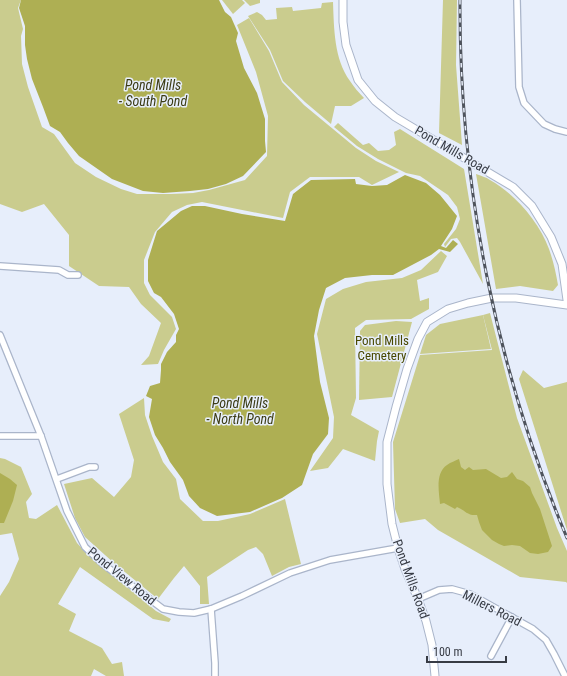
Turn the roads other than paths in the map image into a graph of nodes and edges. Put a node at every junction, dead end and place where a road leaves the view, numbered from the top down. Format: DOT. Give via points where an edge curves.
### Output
graph roads {
  1 [pos="343,0"];
  2 [pos="517,0"];
  3 [pos="567,132"];
  4 [pos="0,266"];
  5 [pos="78,275"];
  6 [pos="567,300"];
  7 [pos="567,305"];
  8 [pos="0,335"];
  9 [pos="0,436"];
  10 [pos="41,436"];
  11 [pos="95,467"];
  12 [pos="57,479"];
  13 [pos="398,548"];
  14 [pos="418,599"];
  15 [pos="211,610"];
  16 [pos="512,617"];
  17 [pos="491,656"];
  18 [pos="215,676"];
  19 [pos="435,676"];
  20 [pos="565,676"];
  1 -- 6 [label="main road, Pond Mills Road" via="346,45 358,80 376,101 395,117 513,187 532,206 551,237 562,264"];
  2 -- 3 [label="street" via="519,87 524,102 544,124"];
  4 -- 5 [label="street" via="59,270 68,275"];
  7 -- 13 [label="main road, Pond Mills Road" via="516,298 492,298 448,309 427,322 408,368 387,442 387,484"];
  8 -- 10 [label="street, Pond View Road"];
  9 -- 10 [label="street"];
  10 -- 12 [label="street, Pond View Road"];
  11 -- 12 [label="street"];
  12 -- 15 [label="street, Pond View Road" via="67,511 85,547 103,564 163,608 194,613"];
  13 -- 14 [label="main road, Pond Mills Road"];
  13 -- 15 [label="street, Pond View Road" via="330,560 290,573"];
  14 -- 16 [label="street, Millers Road" via="439,590 452,589 470,594"];
  14 -- 19 [label="main road, Pond Mills Road" via="432,645"];
  15 -- 18 [label="street"];
  16 -- 17 [label="street"];
  16 -- 20 [label="street, Millers Road" via="546,640"];
}
